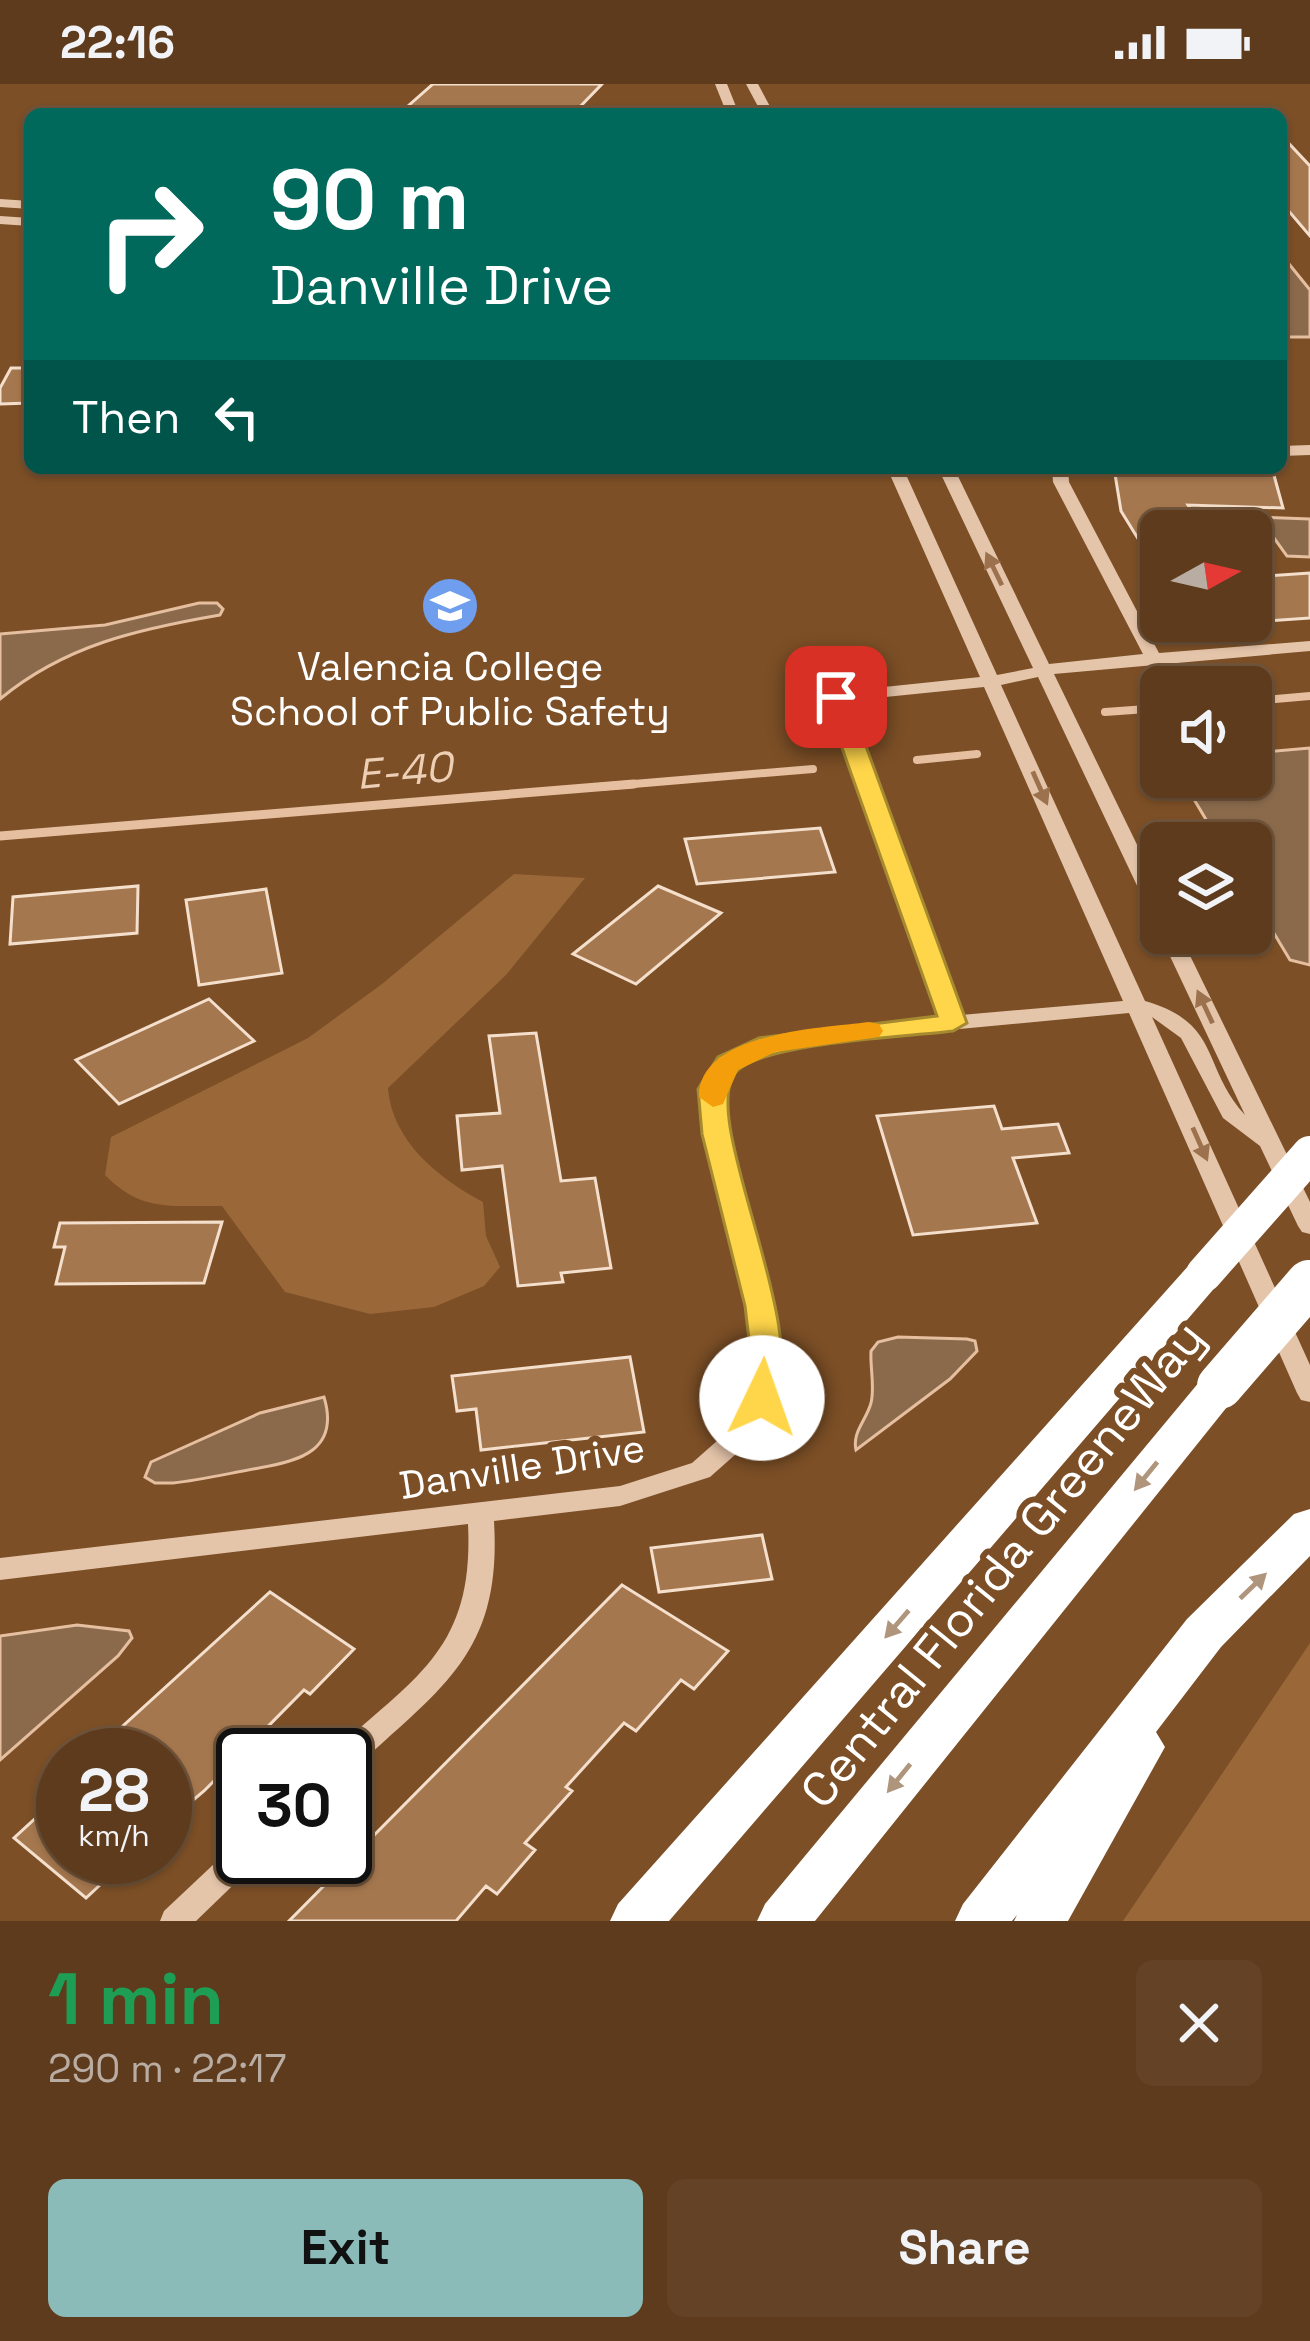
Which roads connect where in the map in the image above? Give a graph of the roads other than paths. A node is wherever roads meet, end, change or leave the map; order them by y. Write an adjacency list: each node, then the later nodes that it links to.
1 (898, 474): 7 (street)
2 (949, 474): 6 (street, one-way to 2)
3 (1060, 474): 5 (street)
4 (1310, 646): 5 (street)
5 (1154, 659): 6 (street)
6 (1042, 670): 7 (street); 8 (street)
7 (992, 681): 10 (street, one-way to 10); 11 (street)
8 (1140, 872)
9 (1179, 954): 12 (street, one-way to 9)
10 (1138, 1006): 11 (street, Danville Drive); 12 (street); 16 (street, one-way to 16)
11 (953, 1023): 17 (street, Danville Drive)
12 (1268, 1141): 14 (street)
13 (1310, 1154): 24 (highway, one-way to 24, bridge)
14 (1310, 1226)
15 (1310, 1282): 25 (highway, Central Florida GreeneWay, one-way to 25, bridge)
16 (1310, 1393)
17 (480, 1512): 19 (street, Danville Drive); 21 (street)
18 (1306, 1533): 20 (highway, one-way to 18)
19 (0, 1569)
20 (1204, 1634): 26 (highway); 27 (highway)
21 (372, 1732)
22 (216, 1882): 23 (street)
23 (175, 1921)
24 (636, 1921)
25 (783, 1921)
26 (981, 1921)
27 (1040, 1921)

